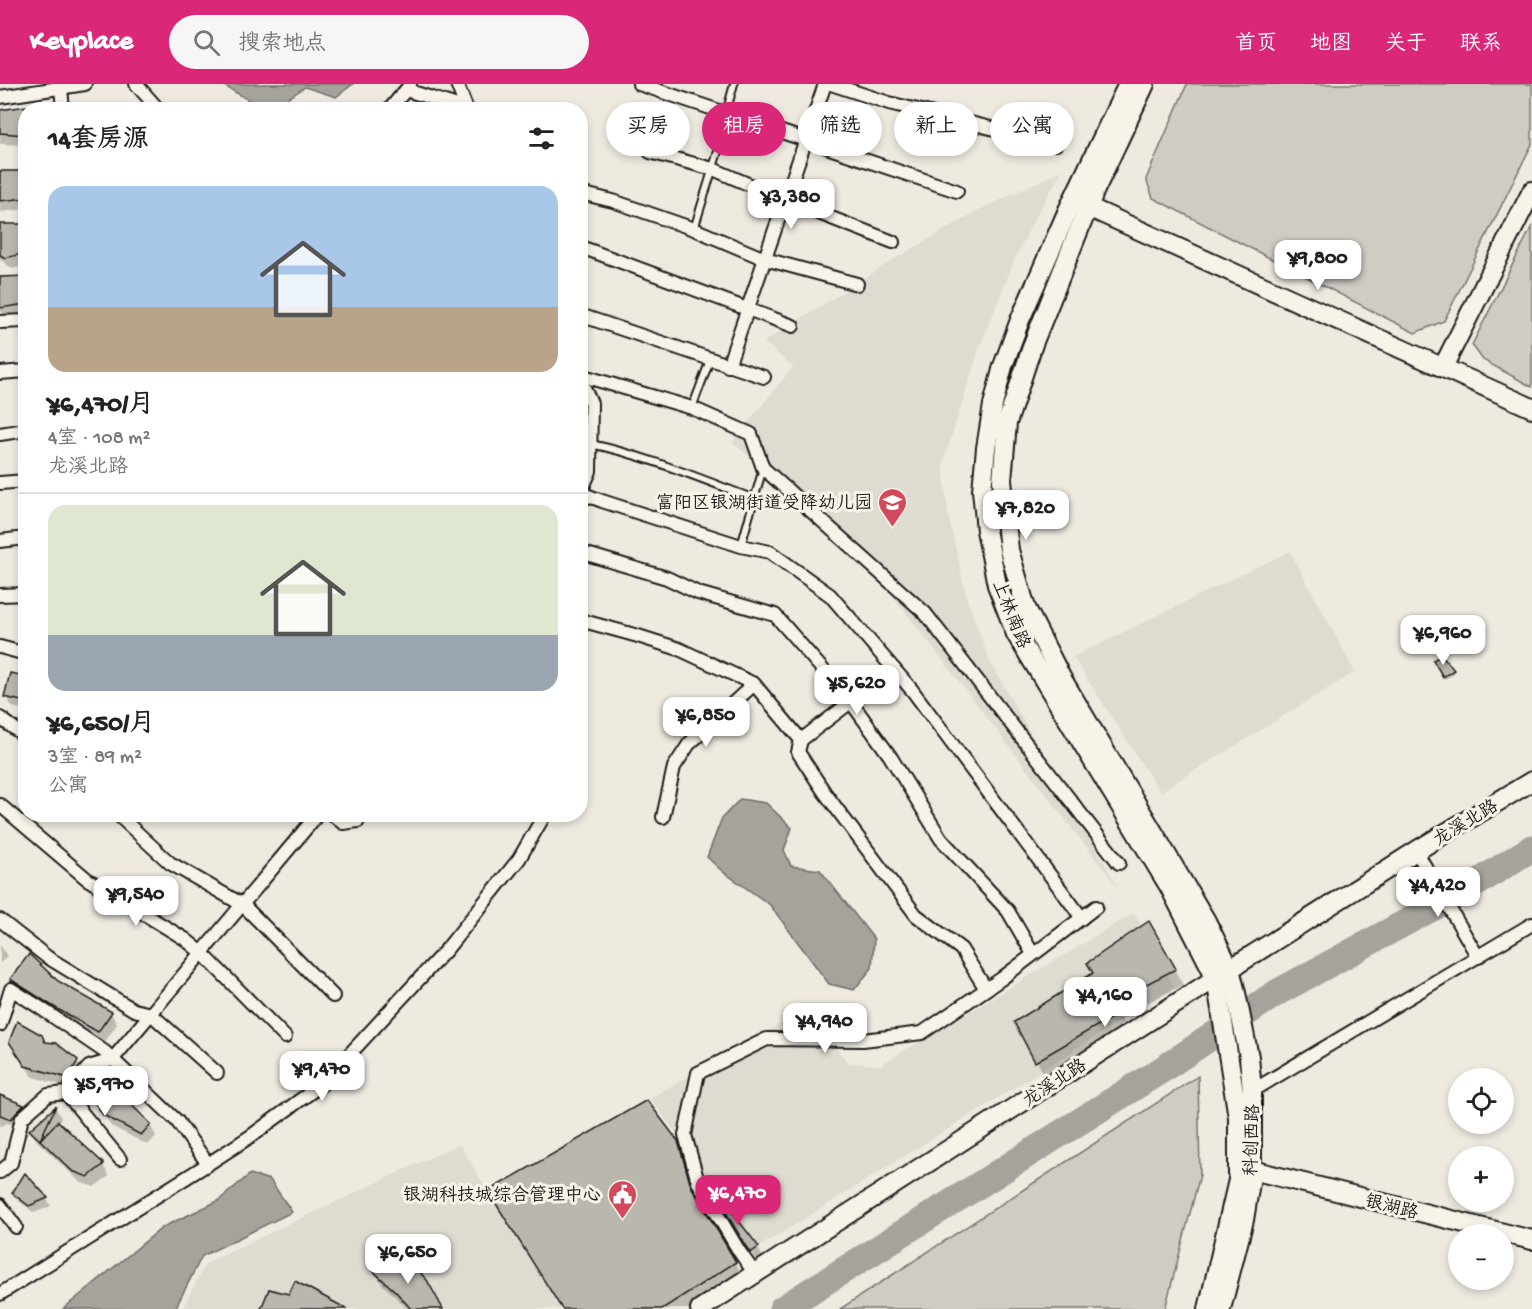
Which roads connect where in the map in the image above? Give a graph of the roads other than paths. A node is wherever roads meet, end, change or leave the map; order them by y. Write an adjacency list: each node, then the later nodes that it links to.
1 (85, 84): 11 (street)
2 (135, 84): 14 (street)
3 (457, 84): 17 (street)
4 (639, 84): 20 (street)
5 (734, 84): 18 (lane)
6 (825, 84): 19 (street)
7 (831, 84): 21 (street)
8 (1128, 84): 94 (street, 上林南路)
9 (1145, 84): 31 (street, 上林南路)
10 (408, 87): 15 (street); 16 (street)
11 (61, 88): 12 (street); 13 (street)
12 (0, 97)
13 (62, 102)
14 (152, 102)
15 (396, 102)
16 (448, 102)
17 (464, 102)
18 (729, 102)
19 (819, 102)
20 (702, 105)
21 (990, 128)
22 (665, 156): 26 (street)
23 (717, 156): 26 (lane)
24 (800, 156): 30 (street)
25 (853, 156): 28 (street)
26 (713, 169): 30 (street); 32 (lane)
27 (1532, 190): 44 (street)
28 (957, 191)
29 (588, 195): 32 (street)
30 (785, 200): 33 (street); 35 (street)
31 (1088, 207): 44 (street); 94 (street, 上林南路)
32 (694, 229): 35 (street)
33 (893, 242)
34 (588, 250): 37 (street)
35 (765, 259): 36 (street); 37 (street)
36 (857, 284)
37 (747, 310): 41 (street); 43 (street)
38 (588, 318): 42 (street)
39 (18, 321): 40 (street)
40 (0, 322)
41 (793, 326)
42 (710, 360): 43 (street); 50 (lane)
43 (728, 366): 47 (street)
44 (1443, 367): 51 (street)
45 (18, 372): 46 (street)
46 (0, 373)
47 (764, 377)
48 (588, 379): 50 (street)
49 (588, 396): 54 (street)
50 (692, 408): 55 (street)
51 (1532, 408)
52 (18, 431): 53 (street)
53 (0, 434)
54 (591, 444): 56 (street); 60 (lane)
55 (763, 468): 60 (lane); 85 (street)
56 (588, 476)
57 (18, 482): 58 (street)
58 (0, 483)
59 (588, 496): 63 (street)
60 (754, 499): 63 (lane)
61 (18, 539): 62 (street)
62 (0, 542)
63 (741, 546): 70 (street)
64 (588, 554): 72 (street)
65 (18, 594): 66 (street)
66 (0, 595)
67 (588, 622): 71 (street)
68 (0, 647): 69 (street)
69 (18, 652)
70 (894, 669): 72 (street); 88 (street)
71 (754, 684): 75 (street); 78 (street)
72 (851, 702): 75 (street); 93 (street)
73 (0, 718): 74 (street)
74 (18, 731)
75 (801, 740): 95 (street)
76 (1532, 781): 84 (street, 龙溪北路)
77 (0, 806): 79 (street)
78 (663, 817)
79 (18, 821)
80 (19, 822): 91 (street)
81 (126, 822): 86 (street)
82 (311, 822): 86 (street)
83 (540, 822): 105 (street)
84 (1416, 851): 92 (street); 94 (street, 龙溪北路)
85 (1119, 862)
86 (243, 905): 91 (street); 96 (street)
87 (1096, 907): 88 (street)
88 (1082, 918): 93 (street)
89 (0, 920): 97 (street)
90 (1532, 924): 92 (street)
91 (202, 953): 97 (street); 99 (street)
92 (1476, 953): 102 (street)
93 (1033, 954): 95 (street)
94 (1223, 974): 102 (street, 科创西路); 111 (street, 龙溪北路); 114 (street, 科创西路)
95 (986, 989): 111 (street)
96 (333, 996)
97 (151, 1014): 100 (street); 101 (street)
98 (0, 1025): 100 (street)
99 (285, 1037)
100 (112, 1060): 103 (street); 105 (street)
101 (217, 1073)
102 (1252, 1091): 106 (street, 科创西路)
103 (66, 1093): 104 (street); 107 (street)
104 (120, 1159)
105 (208, 1164): 112 (street)
106 (1252, 1170): 110 (street, 银湖路); 115 (street, 科创西路)
107 (0, 1172)
108 (0, 1205): 109 (street)
109 (16, 1227)
110 (1532, 1240)
111 (755, 1274): 113 (street, 龙溪北路)
112 (0, 1294)
113 (700, 1309)
114 (1208, 1309)
115 (1221, 1309)

